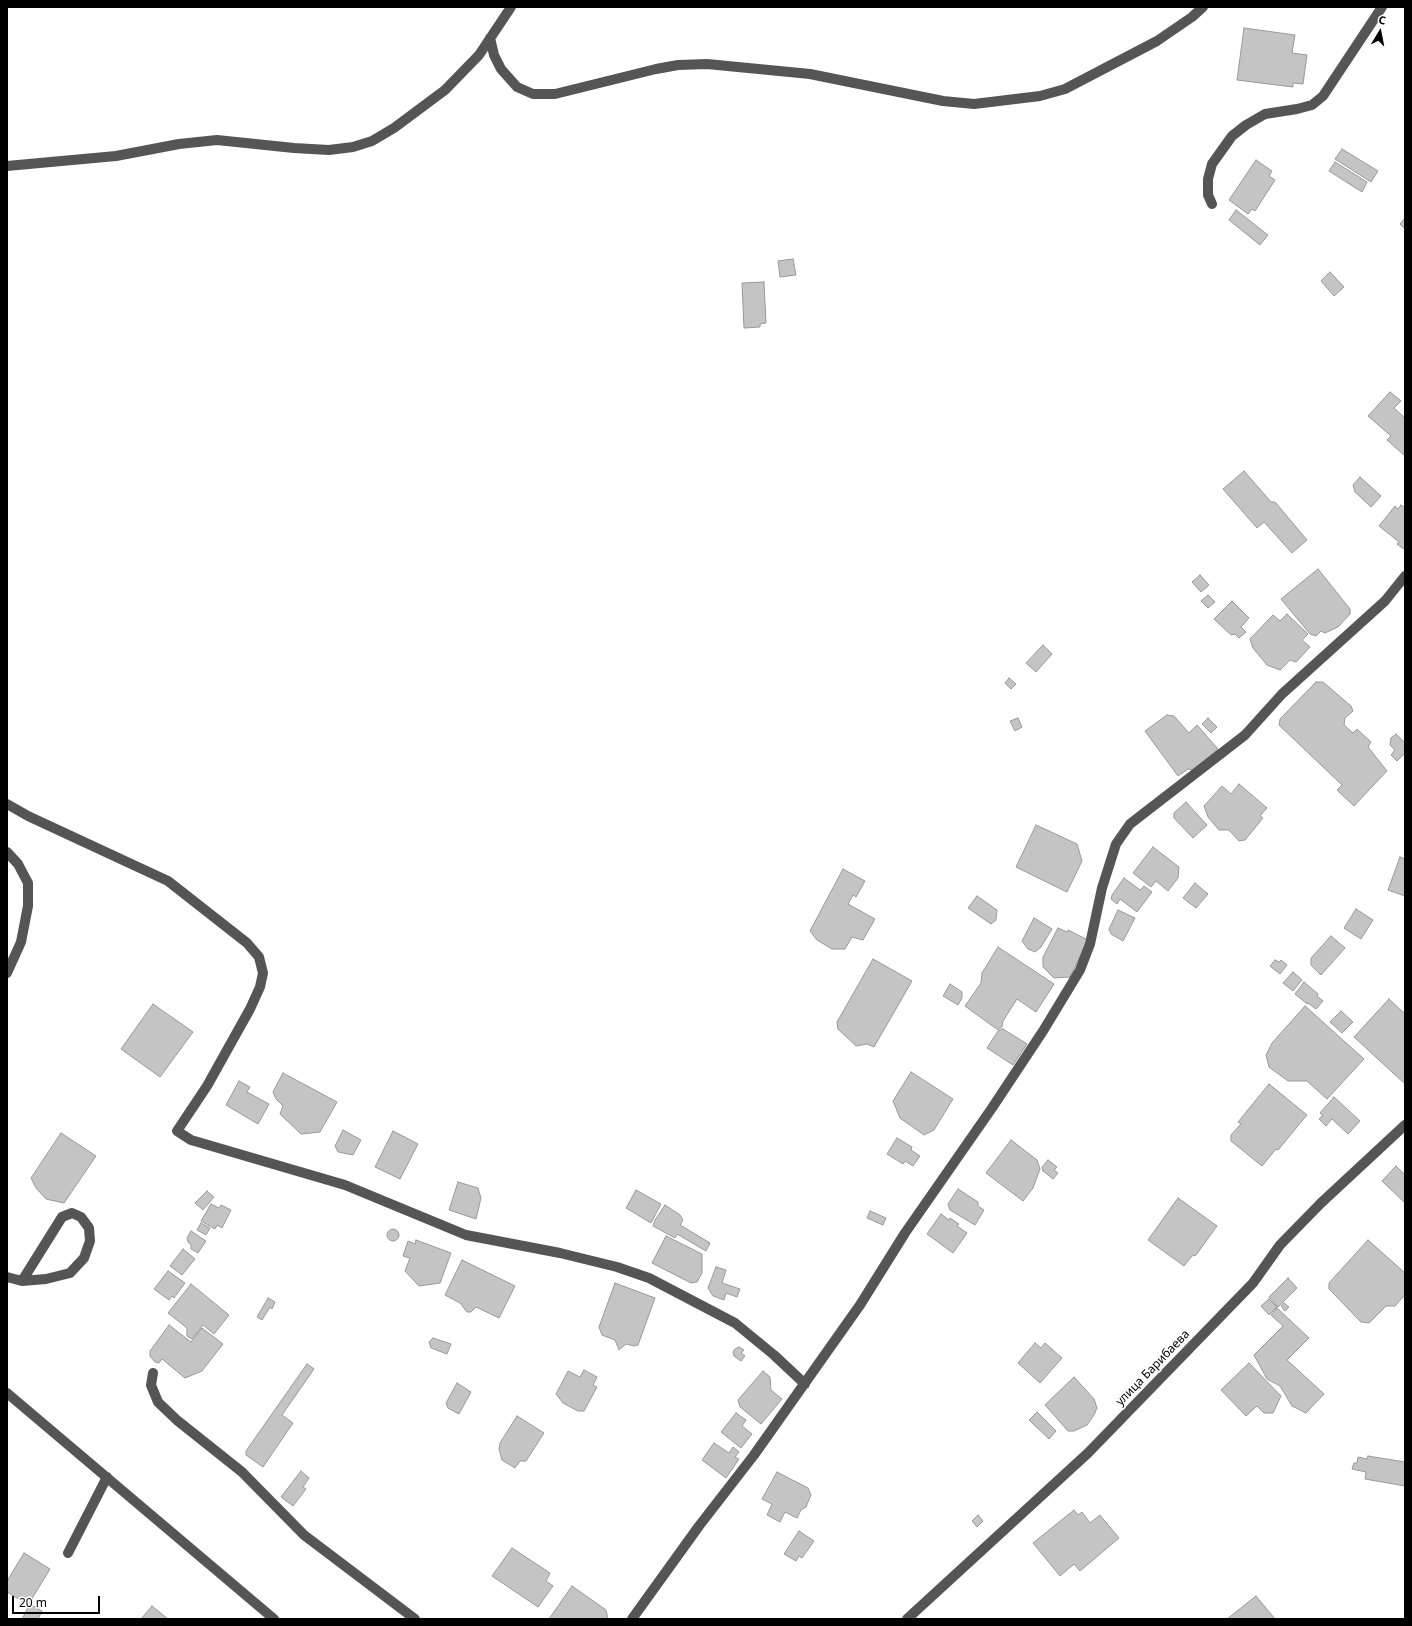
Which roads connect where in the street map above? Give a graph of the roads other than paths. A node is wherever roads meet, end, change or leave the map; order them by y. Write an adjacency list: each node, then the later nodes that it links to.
1 (511, 7): 4 (street)
2 (1203, 7): 4 (street)
3 (1382, 7): 6 (street)
4 (490, 38): 5 (street)
5 (7, 166)
6 (1212, 204)
7 (1405, 576): 15 (street)
8 (7, 804): 15 (street)
9 (7, 852): 10 (street)
10 (7, 973)
11 (1405, 1125): 22 (street, улица Барибаева)
12 (7, 1278): 13 (street)
13 (22, 1281): 13 (street)
14 (153, 1373): 20 (street)
15 (804, 1384): 21 (street)
16 (7, 1394): 17 (street)
17 (107, 1477): 18 (street); 19 (street)
18 (68, 1553)
19 (274, 1619)
20 (415, 1619)
21 (632, 1619)
22 (907, 1619)

